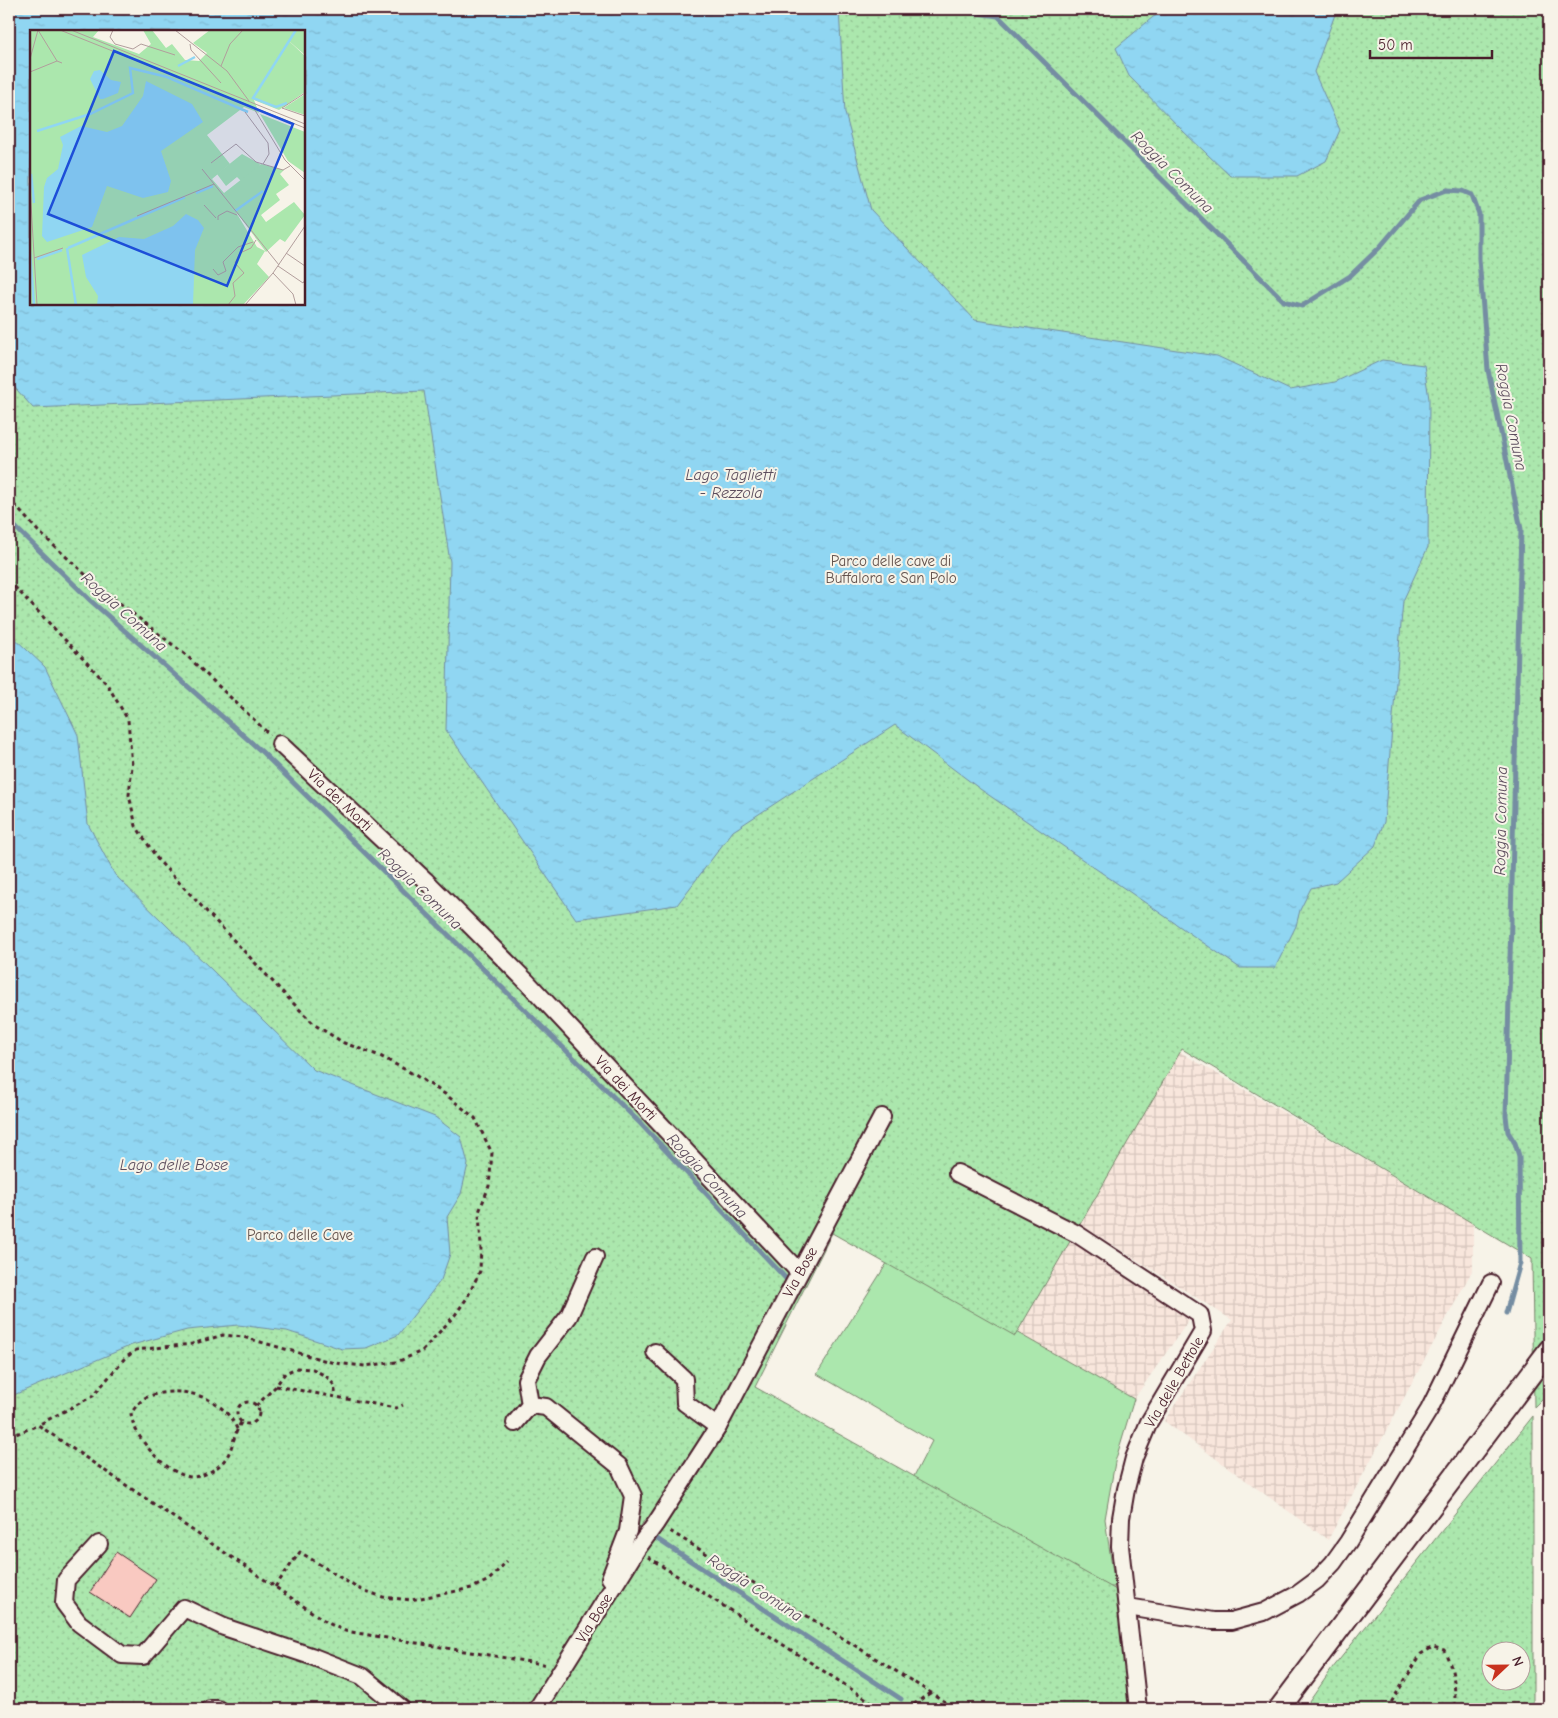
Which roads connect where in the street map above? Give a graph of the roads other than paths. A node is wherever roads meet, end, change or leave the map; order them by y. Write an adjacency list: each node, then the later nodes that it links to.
1 (280, 744): 5 (street, Via dei Morti)
2 (882, 1117): 5 (street, Via Bose)
3 (957, 1173): 13 (street, Via delle Bettole)
4 (596, 1257): 9 (street)
5 (799, 1272): 11 (street, Via Bose)
6 (1491, 1283): 13 (street)
7 (1549, 1350): 20 (main road)
8 (655, 1352): 11 (street)
9 (530, 1405): 10 (street); 14 (street)
10 (515, 1423)
11 (718, 1427): 14 (street, Via Bose)
12 (99, 1544): 17 (street)
13 (1128, 1607): 19 (street, Via delle Bettole)
14 (595, 1615): 18 (street, Via Bose)
15 (210, 1709): 16 (street)
16 (218, 1709)
17 (402, 1709)
18 (536, 1709)
19 (1138, 1709)
20 (1278, 1709)

